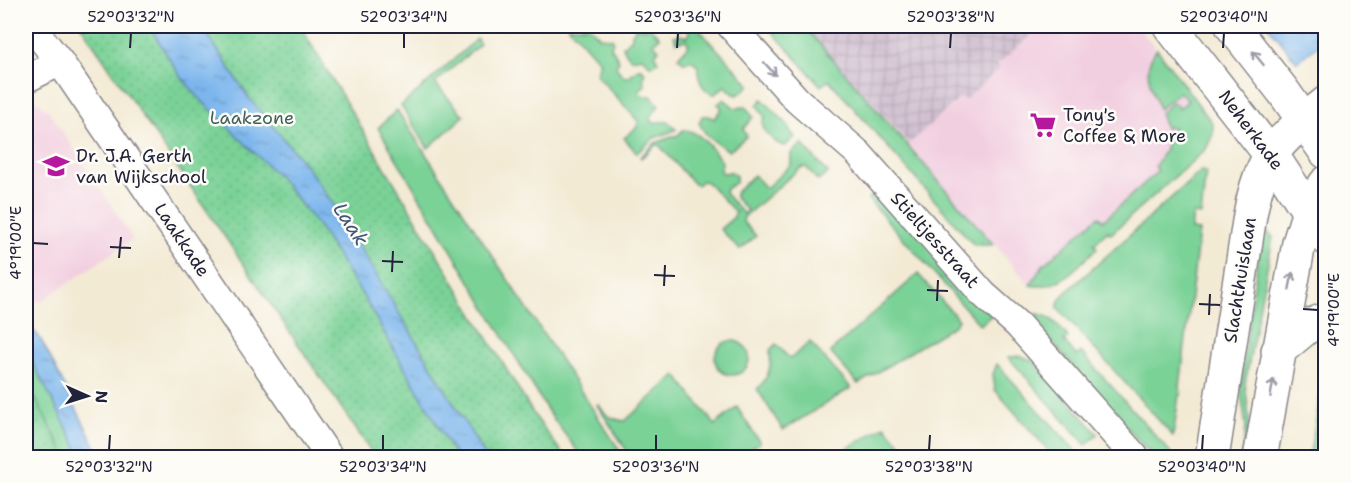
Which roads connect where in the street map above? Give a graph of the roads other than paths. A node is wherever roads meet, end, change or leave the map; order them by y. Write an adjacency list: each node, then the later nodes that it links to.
1 (31, 26): 5 (street, Laakkade)
2 (731, 26): 15 (street, Stieltjesstraat, one-way to 15)
3 (1170, 26): 9 (main road, Neherkade)
4 (1232, 26): 7 (main road, one-way to 4)
5 (60, 62): 6 (street); 14 (street, Laakkade)
6 (26, 79)
7 (1315, 111): 8 (main road); 9 (main road, Slachthuislaan)
8 (1326, 152)
9 (1270, 153): 11 (main road, Neherkade); 16 (main road, Slachthuislaan)
10 (1326, 183): 11 (main road)
11 (1317, 225): 13 (main road, one-way to 11)
12 (1326, 319): 13 (main road)
13 (1278, 351): 17 (main road, one-way to 13)
14 (330, 458)
15 (1136, 458)
16 (1212, 458)
17 (1260, 458)

